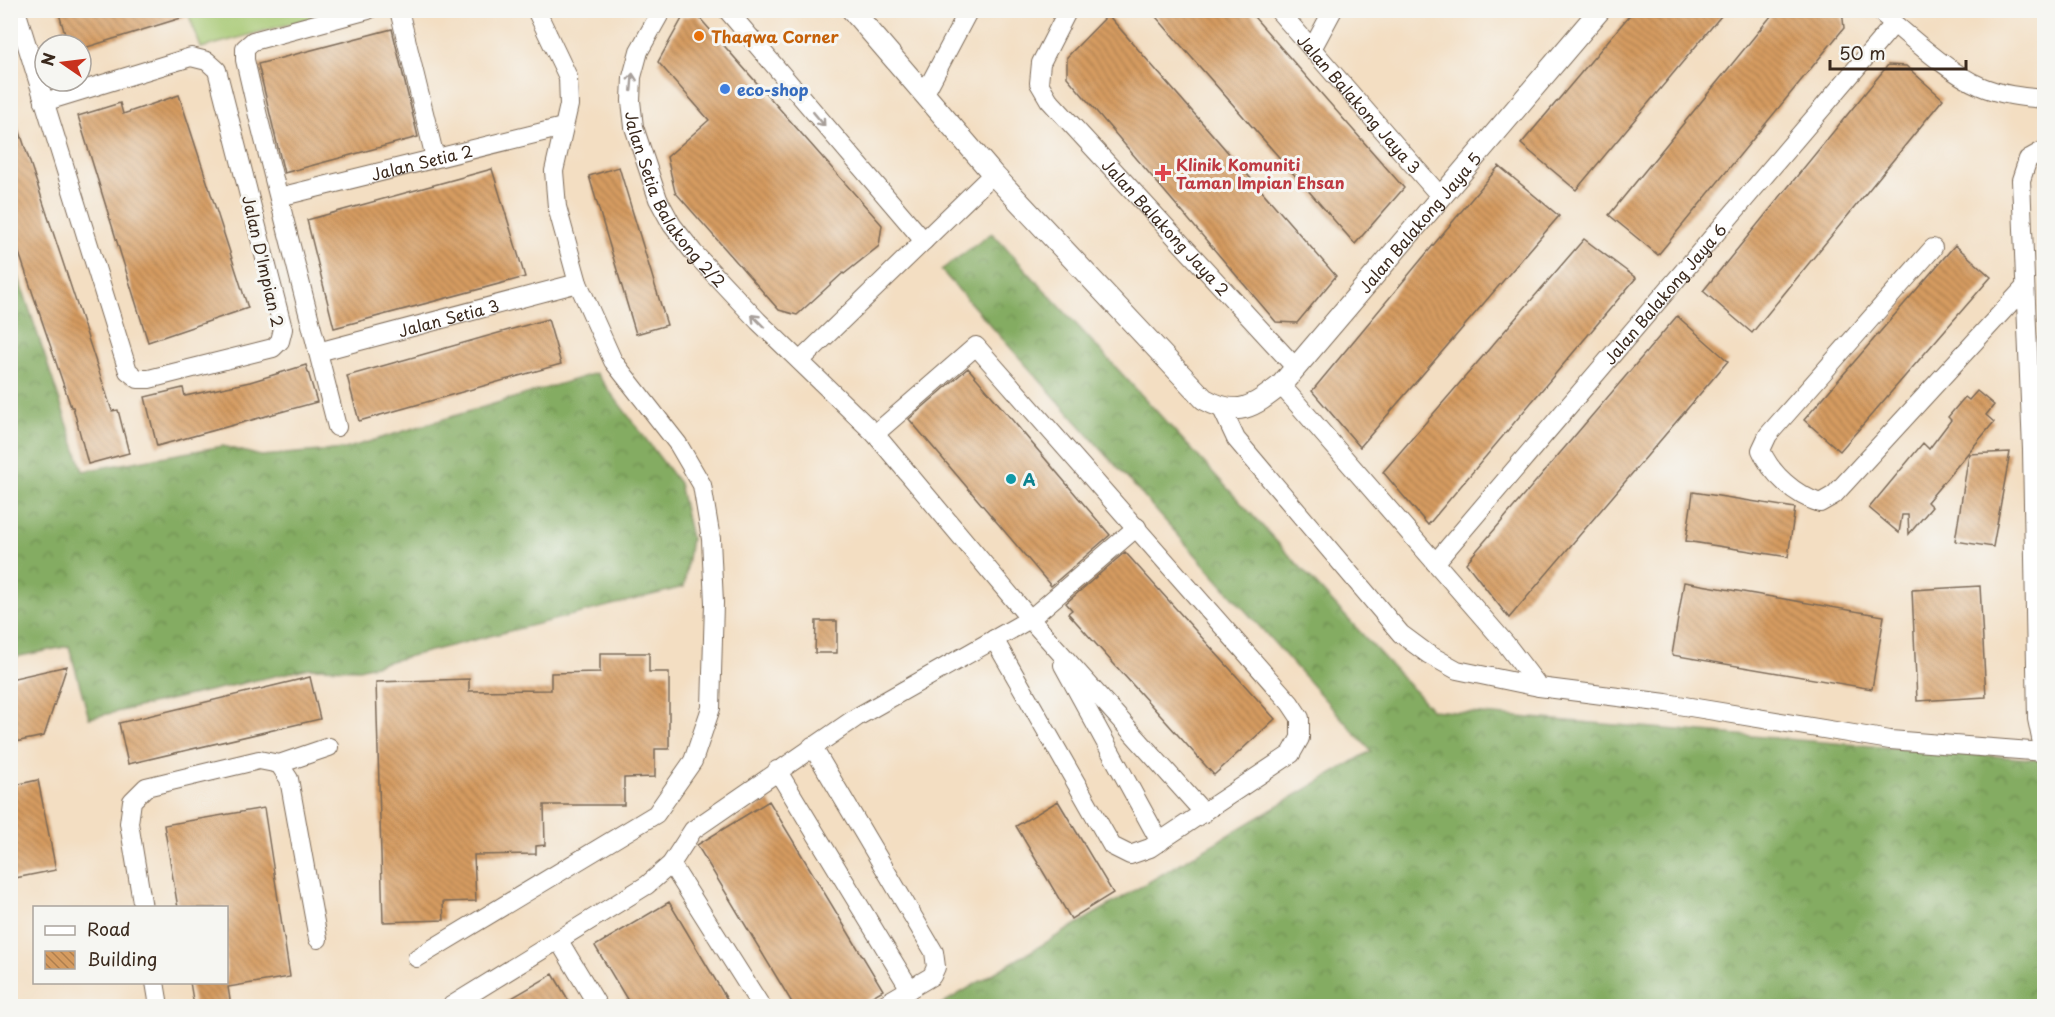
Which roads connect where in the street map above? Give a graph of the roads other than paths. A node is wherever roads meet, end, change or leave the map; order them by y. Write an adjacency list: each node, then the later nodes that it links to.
1 (16, 10): 18 (street, Jalan D'Impian 2)
2 (368, 10): 23 (street)
3 (399, 10): 21 (street)
4 (536, 10): 19 (street)
5 (662, 10): 30 (street, Jalan Setia Balakong 2/2, one-way to 5)
6 (727, 10): 25 (street, one-way to 25)
7 (852, 10): 16 (street)
8 (1068, 10): 31 (street, Jalan Balakong Jaya 2)
9 (1278, 10): 15 (street, Jalan Balakong Jaya 3)
10 (1333, 10): 15 (street)
11 (1600, 10): 24 (street, Jalan Balakong Jaya 5)
12 (1878, 10): 14 (street)
13 (962, 14): 16 (street)
14 (1894, 24): 17 (street); 38 (street, Jalan Balakong Jaya 6)
15 (1312, 49): 24 (street, Jalan Balakong Jaya 3)
16 (925, 93): 22 (street)
17 (2044, 99)
18 (44, 102): 18 (street, Jalan D'Impian 2)
19 (563, 127): 21 (street, Jalan Setia 2); 27 (street)
20 (2044, 150): 28 (street)
21 (435, 158): 23 (street, Jalan Setia 2)
22 (993, 174): 25 (street); 33 (street)
23 (279, 197): 29 (street)
24 (1441, 197): 31 (street, Jalan Balakong Jaya 5)
25 (924, 241): 30 (street)
26 (1933, 248): 28 (street)
27 (578, 283): 29 (street, Jalan Setia 3); 54 (street)
28 (2024, 288): 36 (street)
29 (318, 352): 34 (street)
30 (800, 361): 35 (street, Jalan Setia Balakong 2/2)
31 (1296, 368): 32 (street, Jalan Balakong Jaya 5)
32 (1281, 385): 33 (street, Jalan Balakong Jaya 5); 38 (street)
33 (1222, 409): 42 (street)
34 (337, 427)
35 (875, 434): 37 (street); 39 (street, Jalan Setia Balakong 2/2)
36 (2038, 450): 45 (street)
37 (1137, 527): 39 (street); 48 (street)
38 (1435, 563): 42 (street)
39 (1030, 619): 40 (street, Jalan Setia Balakong 2/2); 41 (street)
40 (1048, 638): 48 (street); 49 (street)
41 (994, 639): 43 (street); 49 (street)
42 (1539, 687): 45 (street)
43 (813, 746): 47 (street); 56 (street)
44 (329, 747): 46 (street)
45 (2044, 752)
46 (279, 764): 51 (street); 52 (street)
47 (777, 770): 50 (street); 56 (street)
48 (1204, 813): 49 (street)
49 (1160, 842)
50 (671, 864): 53 (street); 60 (street)
51 (143, 906)
52 (318, 939)
53 (559, 941): 58 (street); 59 (street)
54 (417, 958)
55 (155, 984): 57 (street)
56 (910, 989): 61 (street)
57 (159, 1006)
58 (451, 1006)
59 (598, 1006)
60 (761, 1006)
61 (881, 1006)

